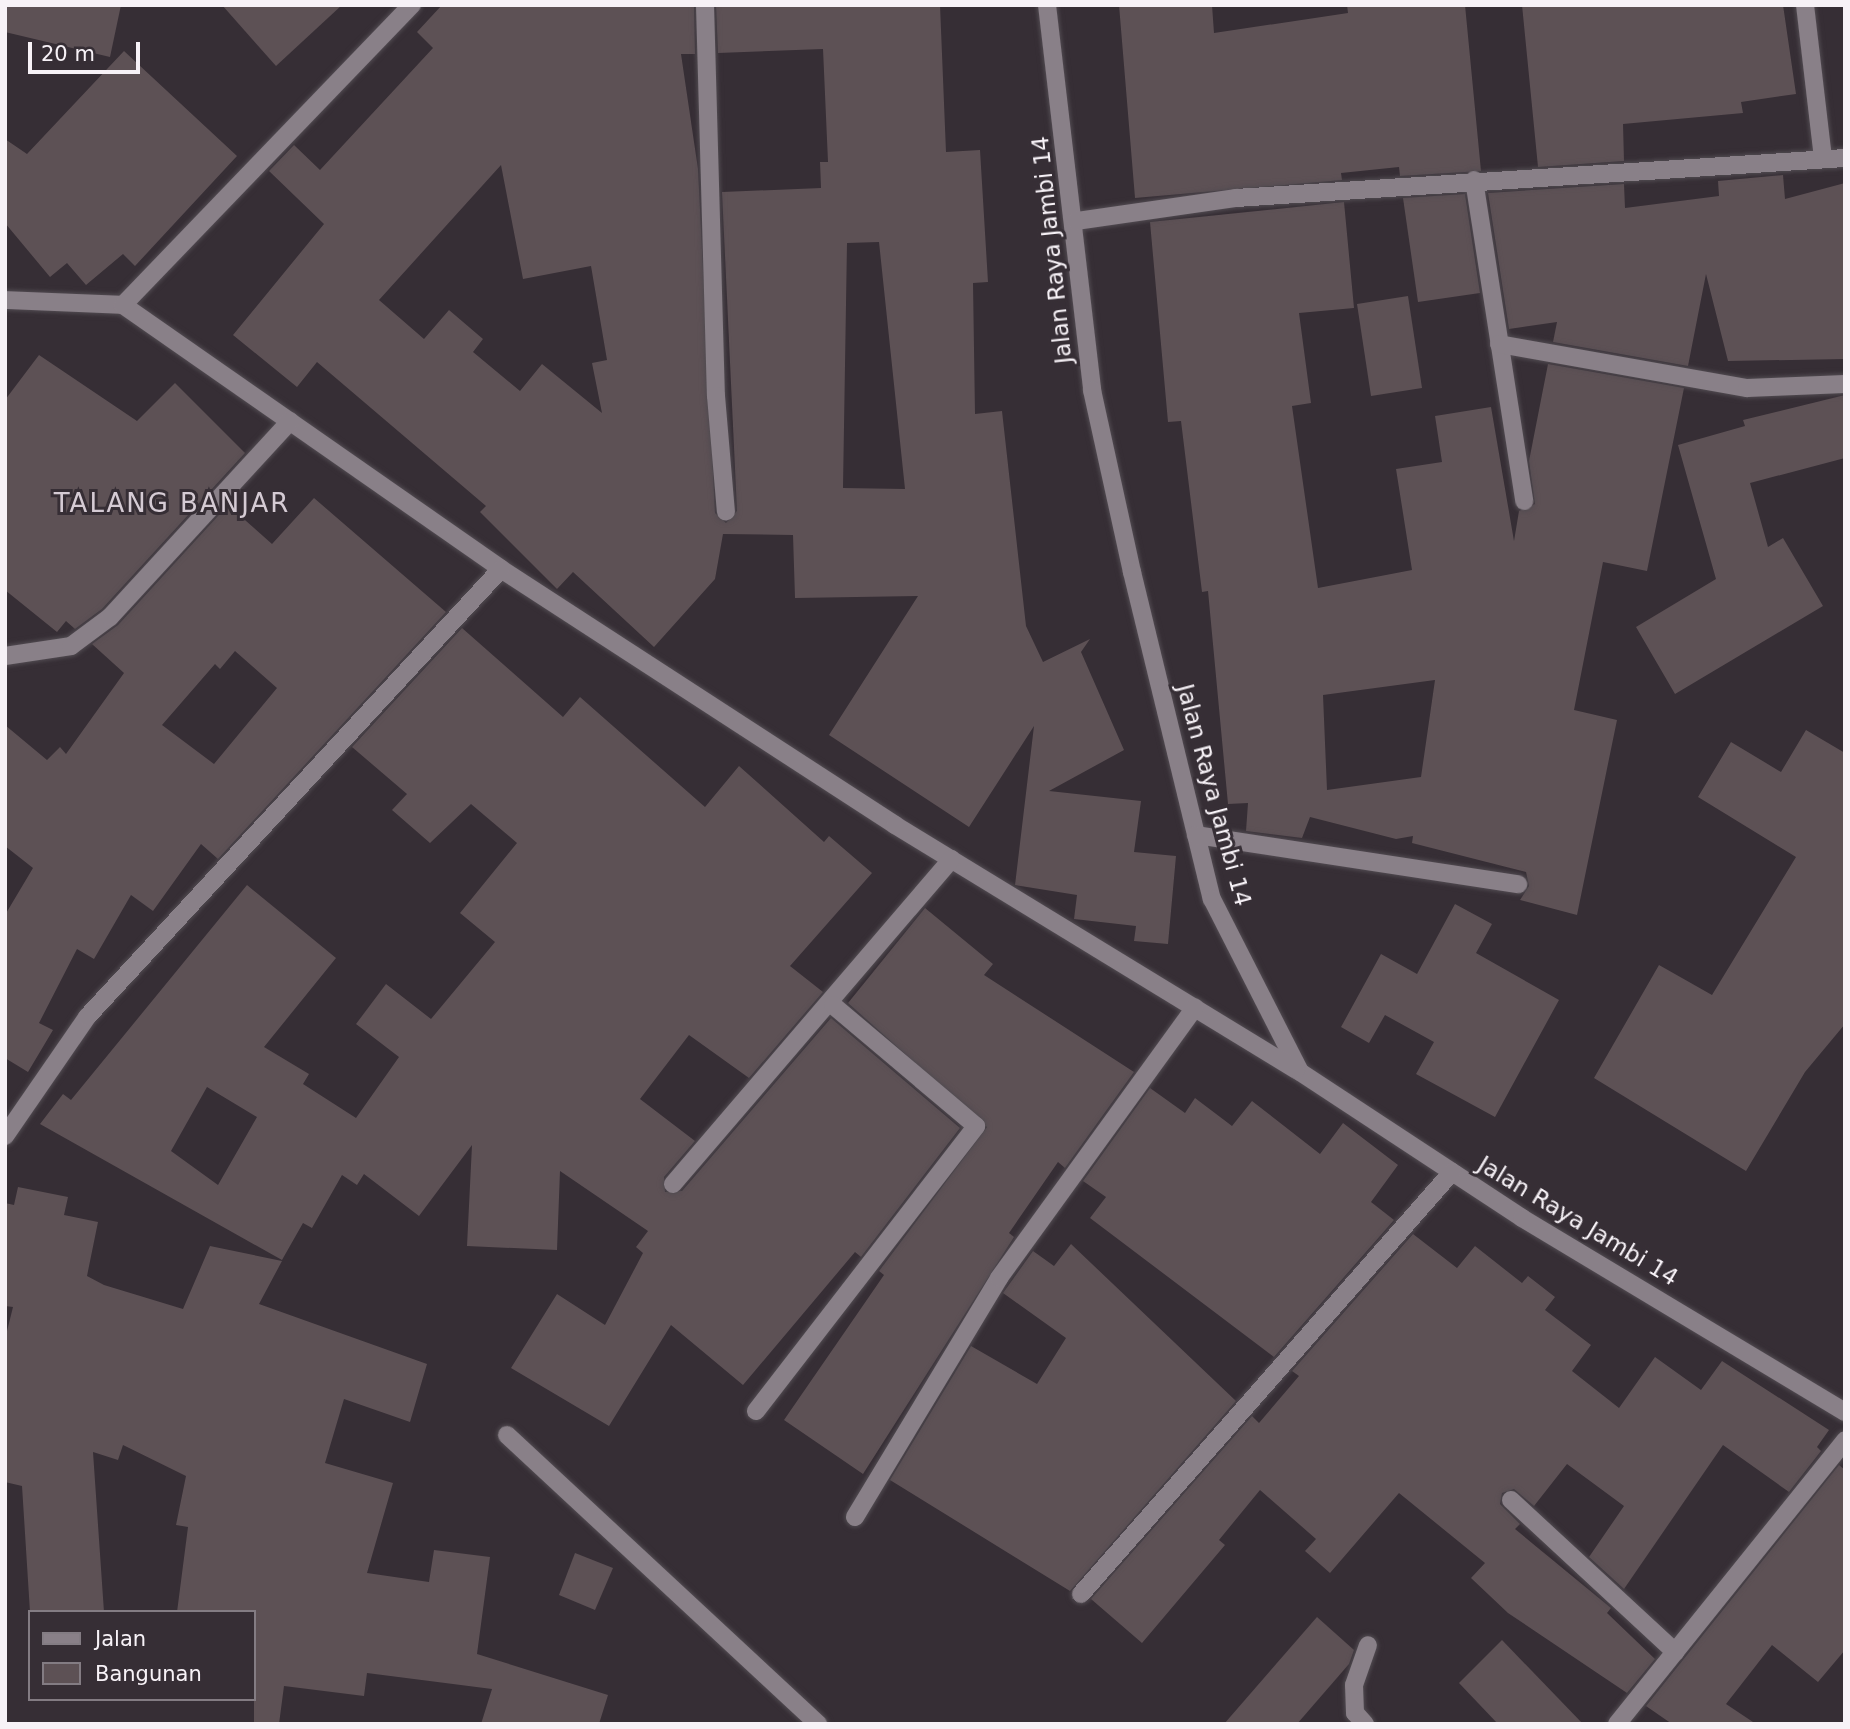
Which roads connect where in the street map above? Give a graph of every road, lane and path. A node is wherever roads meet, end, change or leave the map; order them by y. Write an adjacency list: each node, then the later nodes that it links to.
1 (412, 5): 10 (street)
2 (705, 5): 15 (street)
3 (1047, 5): 8 (street, Jalan Raya Jambi 14)
4 (1805, 5): 6 (street)
5 (1845, 158): 6 (street)
6 (1823, 159): 7 (street)
7 (1474, 180): 8 (street); 11 (street)
8 (1076, 221): 18 (street, Jalan Raya Jambi 14)
9 (5, 300): 10 (street)
10 (123, 305): 13 (street)
11 (1499, 344): 12 (street); 14 (street)
12 (1845, 384)
13 (290, 421): 16 (street); 17 (street)
14 (1524, 501)
15 (726, 512)
16 (501, 569): 19 (street); 24 (street)
17 (5, 656)
18 (1196, 835): 20 (street); 23 (street, Jalan Raya Jambi 14)
19 (952, 859): 21 (street); 22 (street)
20 (1518, 884)
21 (833, 1004): 26 (street); 27 (street)
22 (1195, 1007): 23 (street); 32 (street)
23 (1300, 1072): 25 (street, Jalan Raya Jambi 14)
24 (5, 1136)
25 (1452, 1172): 28 (street, Jalan Raya Jambi 14); 33 (street)
26 (673, 1184)
27 (756, 1412)
28 (1845, 1412)
29 (507, 1435): 36 (street)
30 (1845, 1440): 35 (street)
31 (1511, 1500): 35 (street)
32 (855, 1517)
33 (1081, 1594)
34 (1368, 1646): 37 (street)
35 (1675, 1652): 38 (street)
36 (818, 1724)
37 (1365, 1724)
38 (1617, 1724)

